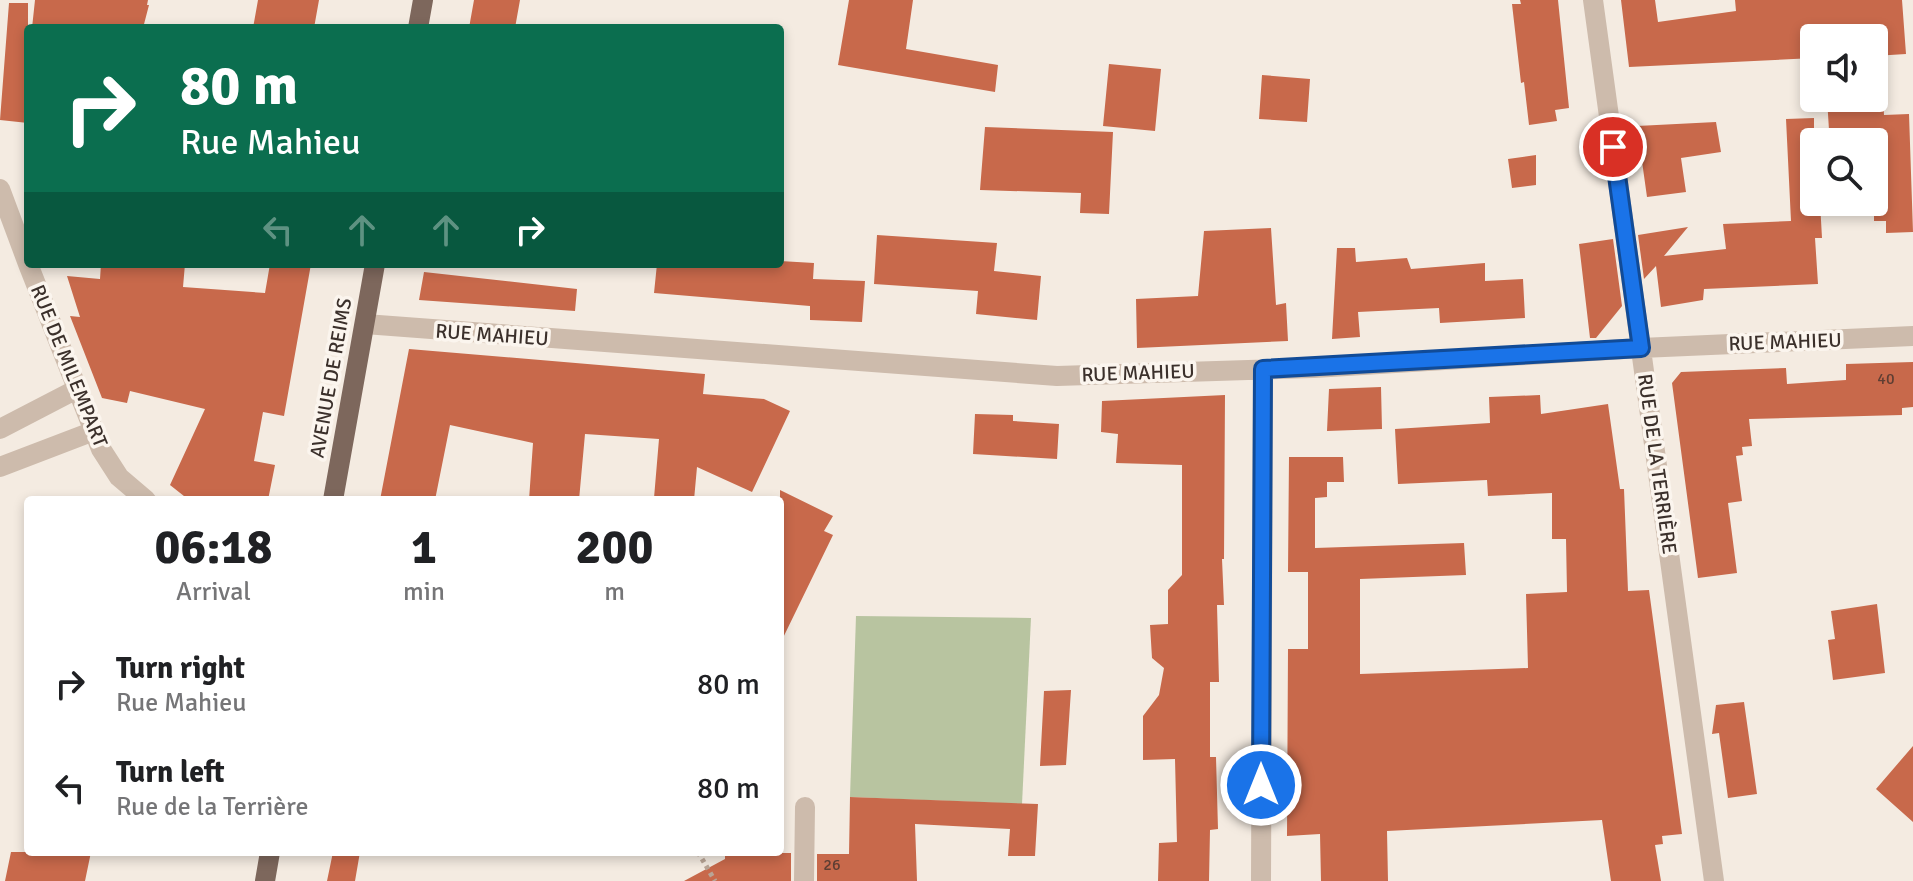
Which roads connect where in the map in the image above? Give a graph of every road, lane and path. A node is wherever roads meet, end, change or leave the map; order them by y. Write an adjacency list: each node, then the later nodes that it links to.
1 (423, 0): 3 (main road)
2 (1593, 0): 10 (street, RUE DE LA TERRIÈRE)
3 (419, 24)
4 (0, 189): 5 (street, RUE DE MILEMPART)
5 (24, 253)
6 (30, 268): 12 (street, RUE DE MILEMPART)
7 (374, 268): 8 (main road, AVENUE DE REIMS)
8 (365, 324): 11 (street, RUE MAHIEU); 17 (main road, AVENUE DE REIMS)
9 (1913, 336): 10 (street, RUE MAHIEU)
10 (1641, 348): 11 (street, RUE MAHIEU); 25 (street, RUE DE LA TERRIÈRE)
11 (1263, 369): 24 (street)
12 (77, 389): 13 (street); 14 (street, RUE DE MILEMPART)
13 (0, 429)
14 (94, 431): 15 (street); 16 (street, RUE DE MILEMPART)
15 (0, 467)
16 (141, 496)
17 (334, 496)
18 (805, 807): 23 (street)
19 (269, 856): 21 (main road)
20 (700, 856): 22 (path)
21 (265, 881)
22 (715, 881)
23 (804, 881)
24 (1261, 881)
25 (1714, 881)

